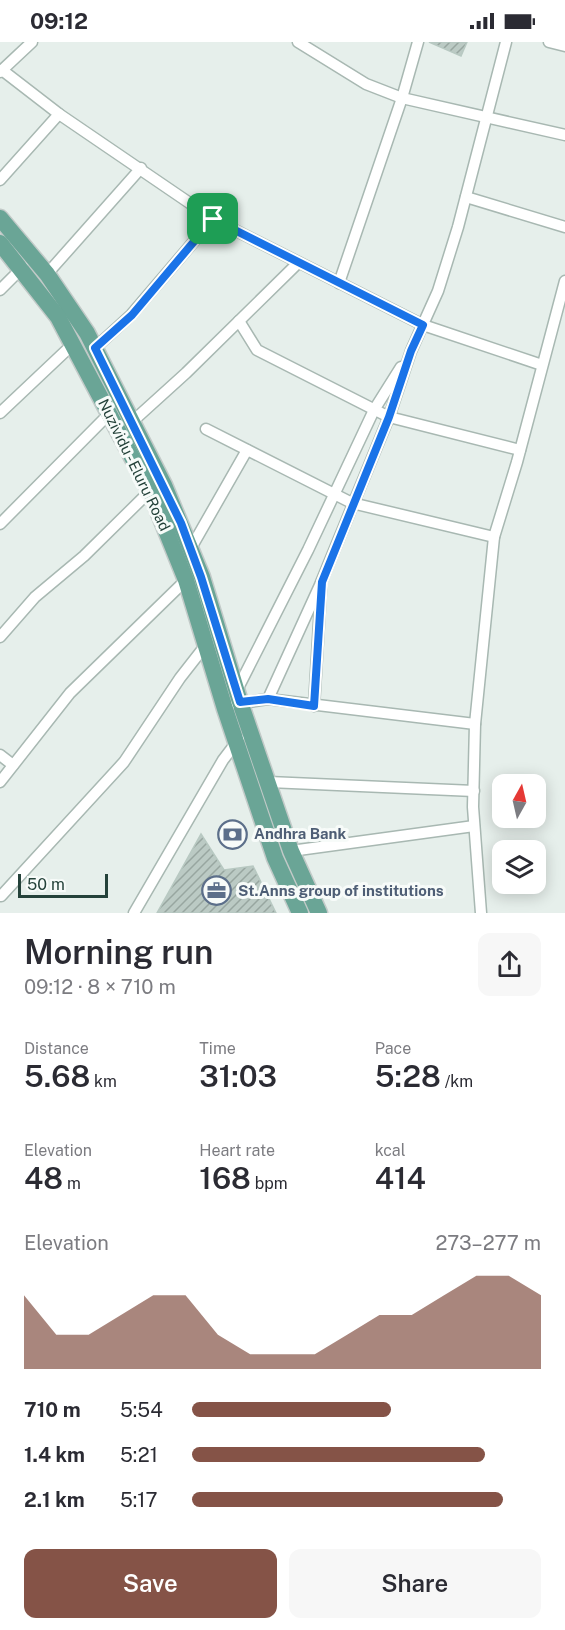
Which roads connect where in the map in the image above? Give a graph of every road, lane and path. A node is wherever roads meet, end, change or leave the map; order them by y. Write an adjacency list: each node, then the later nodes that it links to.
1 (32, 42): 7 (street)
2 (298, 42): 8 (street)
3 (418, 42): 8 (street)
4 (506, 42): 10 (street)
5 (549, 42): 6 (street)
6 (565, 46)
7 (1, 71): 9 (street)
8 (402, 98): 10 (street); 23 (street)
9 (59, 114): 12 (street); 13 (street)
10 (488, 118): 11 (street); 14 (street)
11 (565, 135)
12 (141, 168): 16 (street); 21 (street)
13 (0, 180)
14 (466, 197): 17 (street); 26 (street)
15 (0, 218): 19 (main road, Nuzividu - Eluru Road)
16 (213, 219): 20 (street); 28 (street)
17 (565, 226)
18 (0, 243): 19 (main road, Nuzividu - Eluru Road)
19 (27, 263): 21 (main road, Nuzividu - Eluru Road); 24 (street); 27 (main road, Nuzividu - Eluru Road)
20 (298, 263): 23 (street); 25 (street)
21 (47, 274): 28 (main road, Nuzividu - Eluru Road)
22 (565, 281): 30 (street)
23 (339, 283): 26 (street)
24 (0, 290)
25 (239, 321): 31 (street); 35 (street)
26 (423, 325): 29 (street); 30 (street)
27 (72, 345): 32 (street); 33 (main road, Nuzividu - Eluru Road)
28 (95, 348): 35 (main road, Nuzividu - Eluru Road)
29 (411, 351): 31 (street); 34 (street)
30 (542, 365): 38 (street)
31 (374, 410): 34 (street); 40 (street)
32 (0, 413)
33 (110, 413): 39 (main road, Nuzividu - Eluru Road); 42 (street)
34 (389, 417): 38 (street); 41 (street)
35 (133, 421): 44 (main road, Nuzividu - Eluru Road)
36 (206, 429): 37 (street)
37 (247, 450): 40 (street); 44 (street)
38 (520, 450): 43 (street)
39 (150, 491): 45 (main road, Nuzividu - Eluru Road); 47 (street)
40 (334, 495): 41 (street); 50 (street)
41 (352, 503): 43 (street); 46 (street)
42 (0, 524)
43 (494, 537): 52 (street)
44 (191, 548): 50 (main road, Nuzividu - Eluru Road)
45 (186, 580): 48 (main road, Nuzividu - Eluru Road); 55 (street)
46 (322, 582): 49 (street); 51 (street)
47 (0, 637)
48 (205, 646): 50 (main road, Nuzividu - Eluru Road); 61 (street)
49 (268, 699): 50 (street); 51 (street)
50 (234, 700): 53 (main road)
51 (314, 706): 52 (street)
52 (475, 724): 58 (street)
53 (245, 738): 57 (main road); 62 (street); 63 (main road)
54 (0, 755): 55 (street)
55 (13, 765): 56 (street)
56 (0, 782)
57 (269, 782): 58 (street); 60 (main road)
58 (474, 790): 59 (street)
59 (474, 826): 60 (street); 65 (street)
60 (291, 851): 64 (main road)
61 (1, 896)
62 (134, 913)
63 (300, 913)
64 (319, 913)
65 (481, 913)

